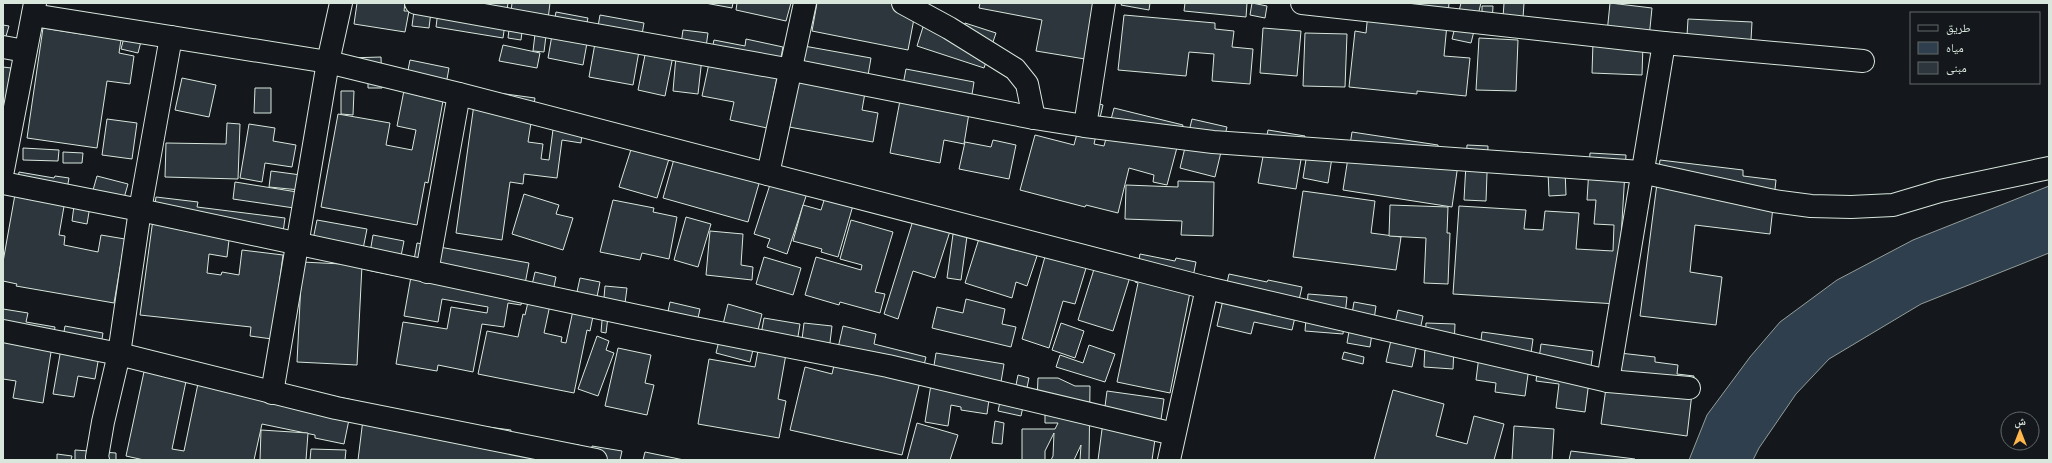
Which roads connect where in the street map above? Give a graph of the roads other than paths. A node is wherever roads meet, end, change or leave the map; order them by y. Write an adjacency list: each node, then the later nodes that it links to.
1 (341, 3): 13 (street)
2 (416, 3): 14 (street)
3 (805, 3): 14 (street)
4 (903, 3): 16 (street)
5 (1104, 3): 17 (street)
6 (1302, 3): 9 (street)
7 (34, 9): 8 (street); 11 (street)
8 (172, 37): 13 (street); 23 (street)
9 (1664, 43): 12 (street); 20 (street)
10 (3, 47): 11 (street)
11 (25, 51): 19 (street)
12 (1862, 61)
13 (328, 62): 15 (street); 24 (street)
14 (792, 70): 16 (street); 21 (street)
15 (459, 94): 21 (street); 25 (street)
16 (1034, 118): 17 (street)
17 (1085, 126): 20 (street)
18 (2049, 168): 20 (street)
19 (3, 170)
20 (1642, 172): 29 (street)
21 (768, 174): 26 (street)
22 (3, 183): 23 (street)
23 (140, 210): 24 (street); 28 (street)
24 (296, 244): 25 (street); 31 (street)
25 (427, 272): 32 (street)
26 (1207, 288): 29 (street); 32 (street)
27 (3, 330): 28 (street)
28 (119, 354): 31 (street); 33 (street)
29 (1608, 381): 30 (street)
30 (1689, 388)
31 (272, 393): 34 (street)
32 (1174, 434): 35 (street)
33 (98, 460)
34 (596, 460)
35 (1169, 460)

